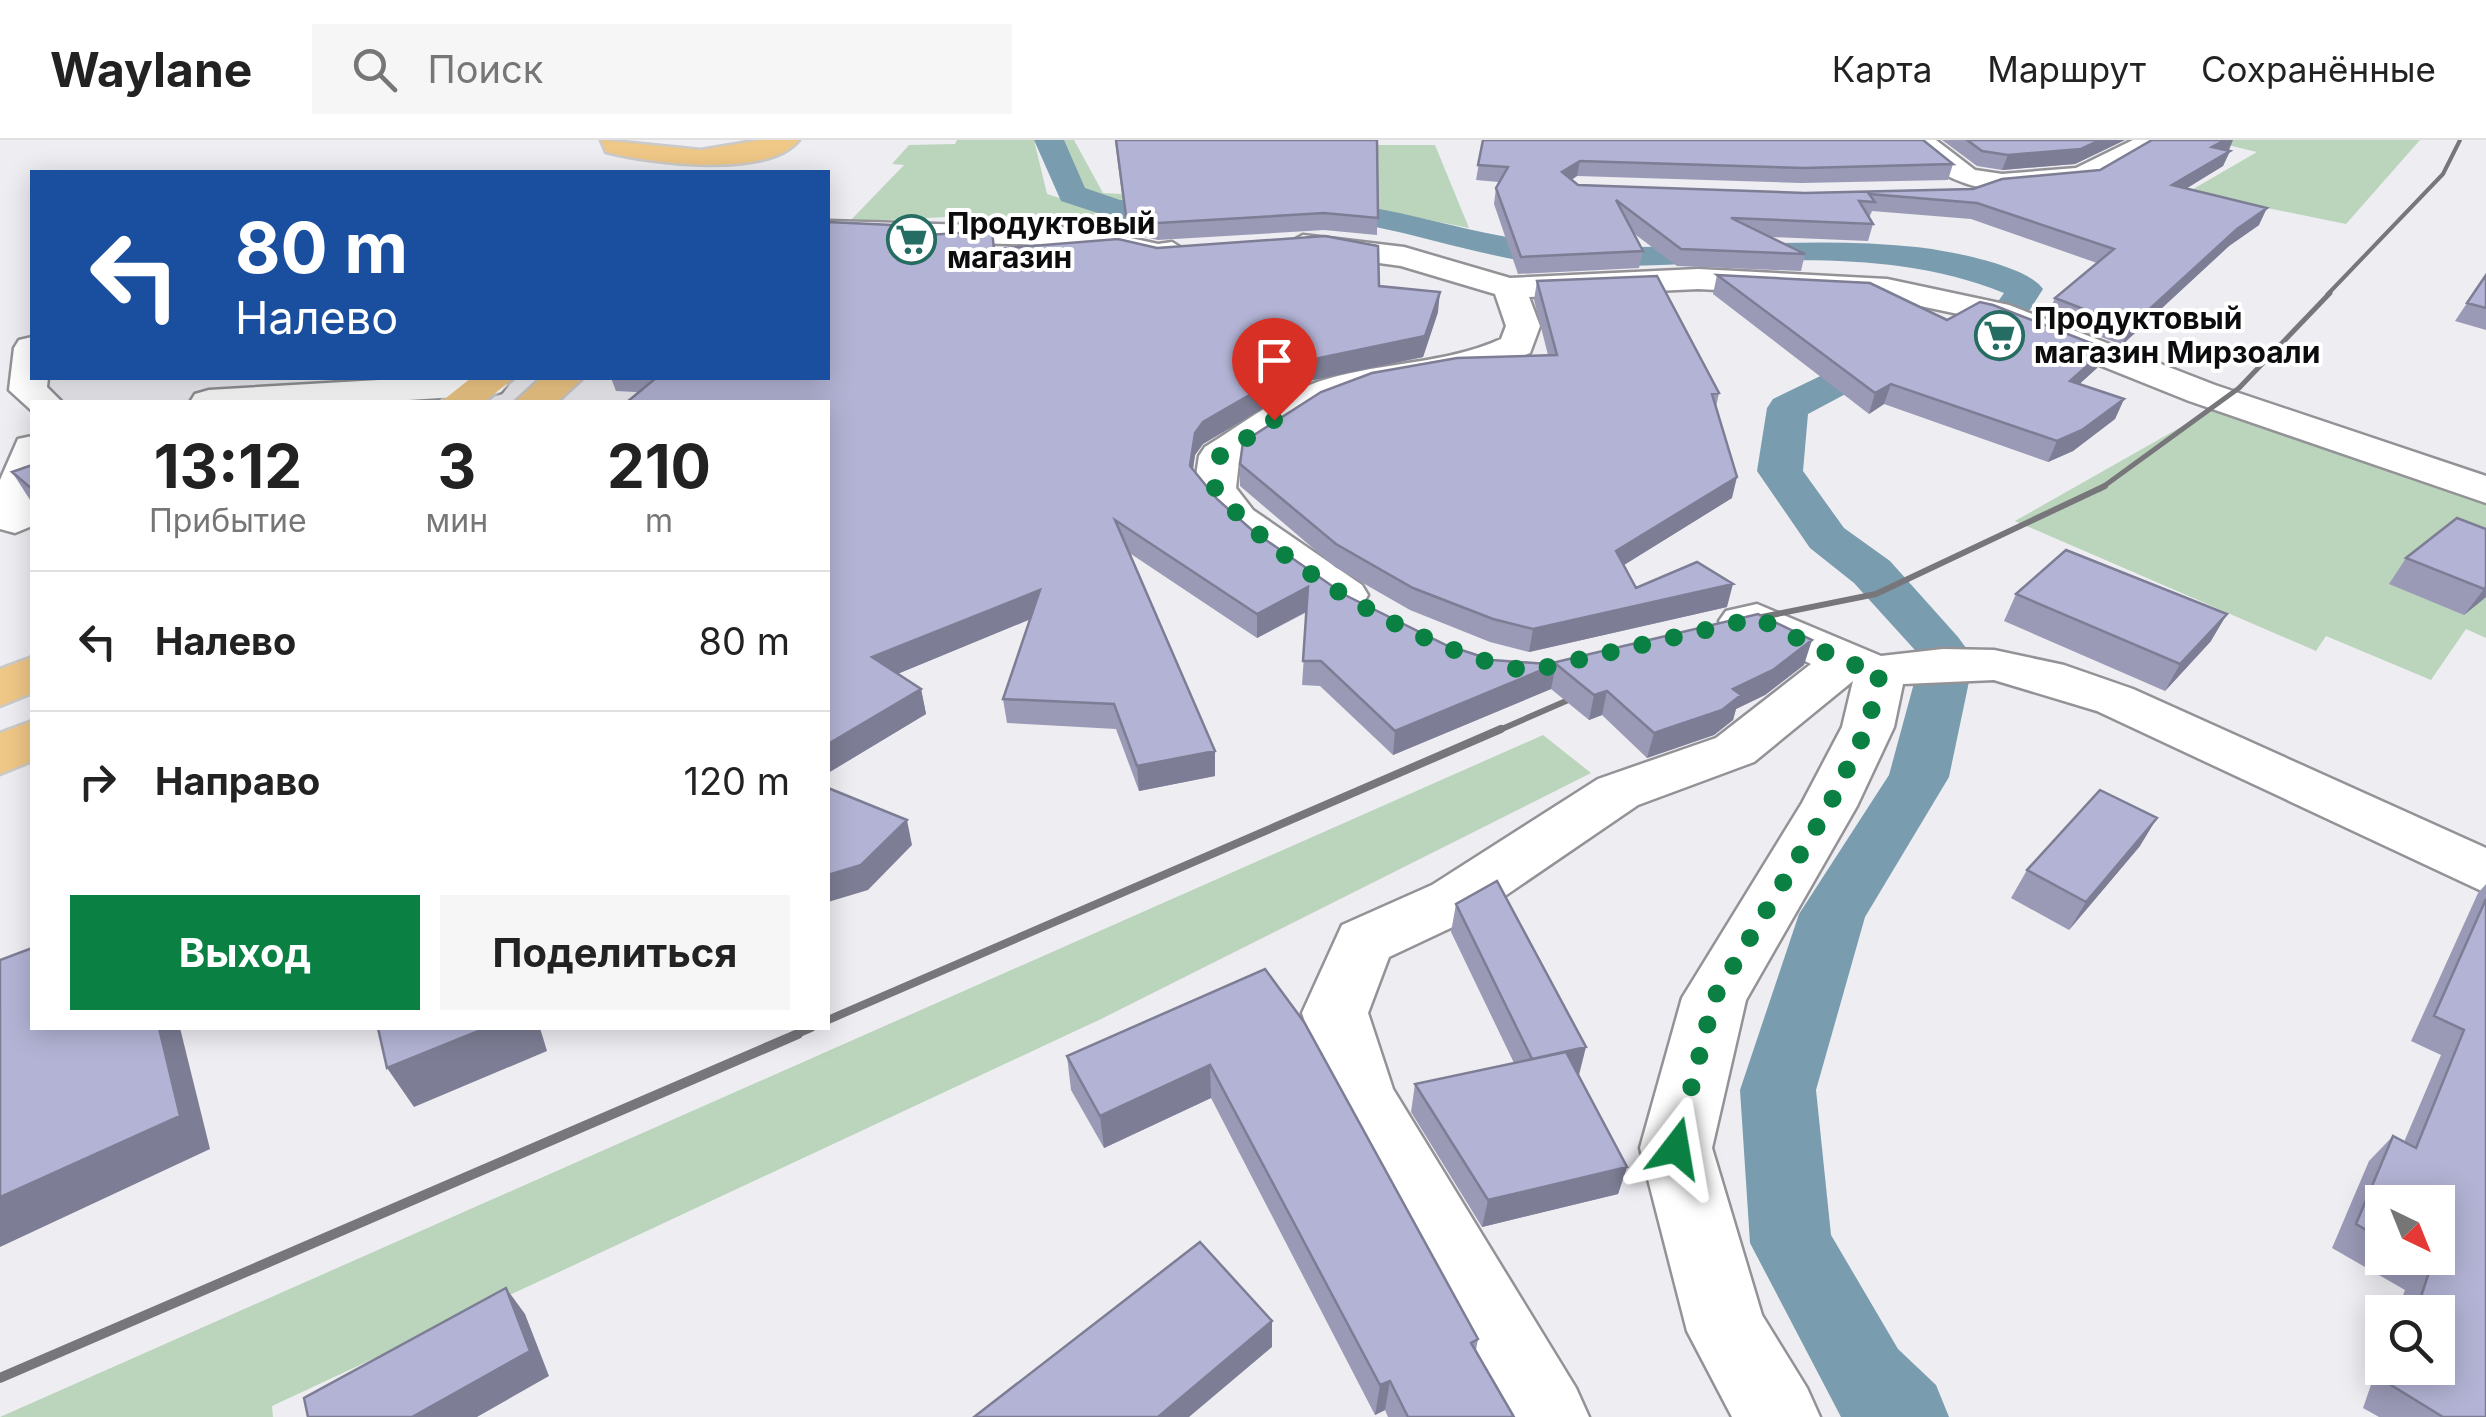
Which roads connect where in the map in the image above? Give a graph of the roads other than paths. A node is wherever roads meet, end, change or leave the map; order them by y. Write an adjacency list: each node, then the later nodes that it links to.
1 (786, 140): 5 (main road)
2 (810, 140): 6 (main road)
3 (1918, 140): 7 (street)
4 (2154, 140): 7 (street)
5 (616, 153)
6 (782, 170)
7 (1990, 183): 8 (street)
8 (1930, 193)
9 (830, 230): 11 (street)
10 (1266, 244): 12 (street)
11 (1211, 248)
12 (1510, 288): 21 (street); 23 (street)
13 (30, 369): 17 (street)
14 (562, 380): 19 (main road)
15 (320, 386): 16 (street); 18 (street)
16 (481, 388)
17 (40, 400)
18 (223, 400)
19 (536, 400)
20 (30, 454): 22 (street)
21 (2486, 490)
22 (14, 520)
23 (1387, 616)
24 (1706, 630): 25 (street)
25 (1863, 667): 30 (street); 31 (street); 32 (street)
26 (30, 673): 27 (main road)
27 (0, 690)
28 (30, 739): 29 (main road)
29 (0, 756)
30 (2486, 872)
31 (1548, 1417)
32 (1778, 1417)

